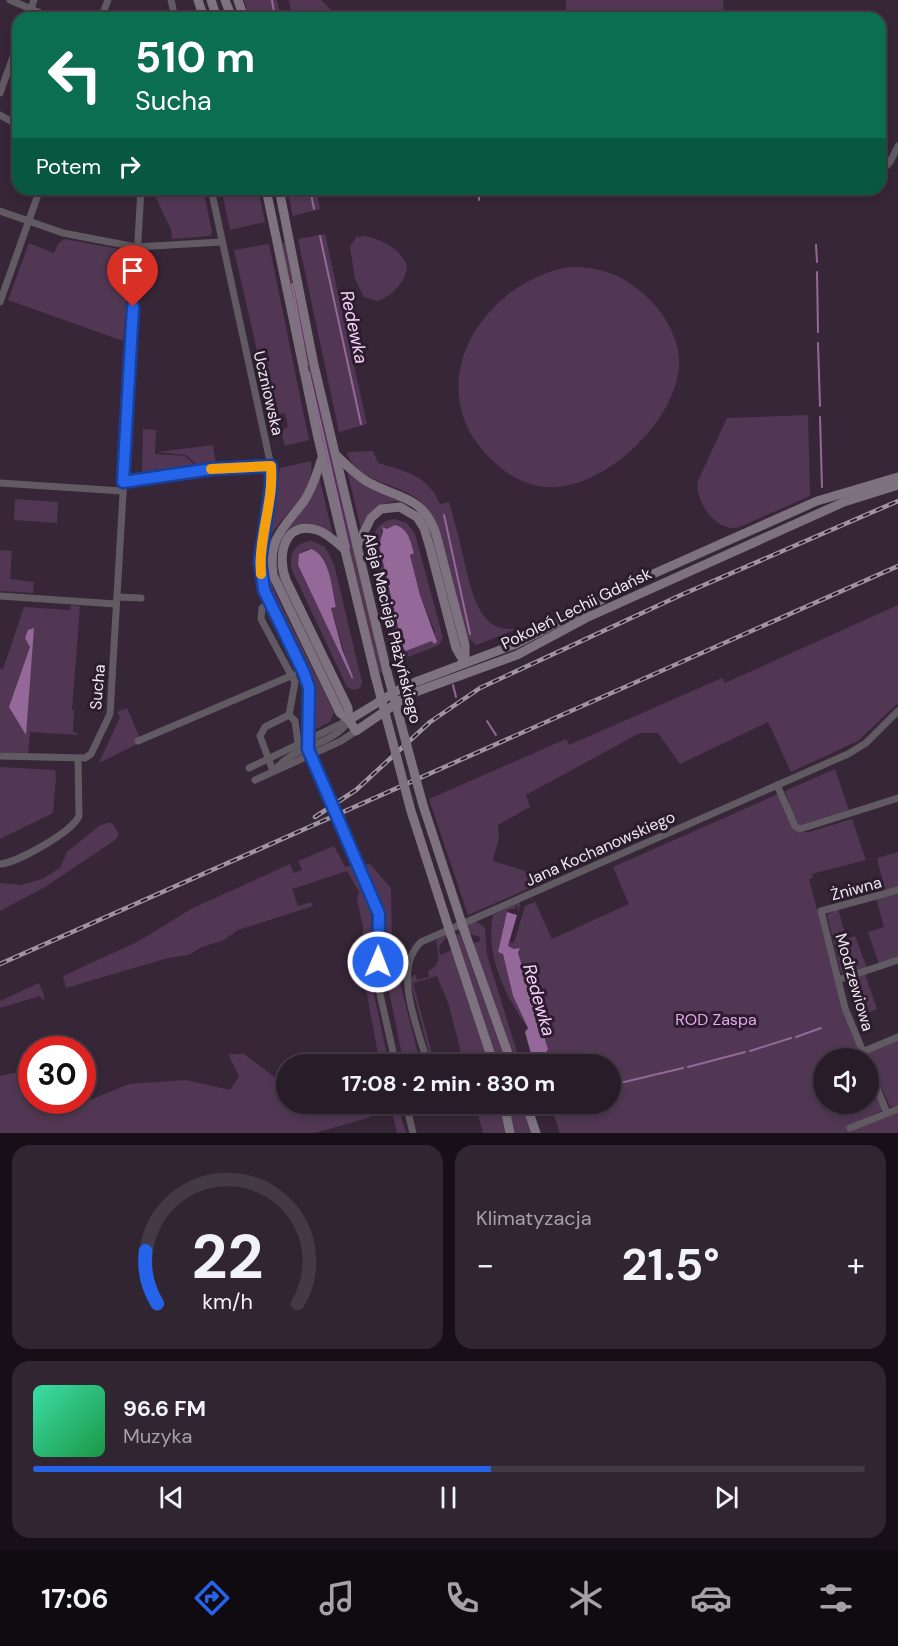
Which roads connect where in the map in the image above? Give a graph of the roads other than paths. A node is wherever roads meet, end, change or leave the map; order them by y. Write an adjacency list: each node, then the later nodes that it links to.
1 (10, 0): 3 (street)
2 (34, 0): 3 (street)
3 (31, 9): 4 (street); 5 (street)
4 (30, 12)
5 (38, 12)
6 (12, 60): 7 (street)
7 (0, 93)
8 (898, 146): 9 (street)
9 (886, 166)
10 (38, 195): 16 (street)
11 (140, 195): 18 (street, Sucha)
12 (212, 195): 17 (street, Uczniowska)
13 (267, 195): 21 (main road, Aleja Macieja Płażyńskiego)
14 (280, 195): 20 (main road, Aleja Macieja Płażyńskiego)
15 (0, 211): 16 (street)
16 (28, 222): 18 (street); 19 (street)
17 (221, 242): 18 (street); 22 (street, Uczniowska)
18 (136, 247): 24 (street, Sucha)
19 (0, 302)
20 (336, 455): 30 (main road, Aleja Macieja Płażyńskiego); 40 (main road)
21 (322, 458): 31 (main road, Aleja Macieja Płażyńskiego); 45 (main road)
22 (271, 466): 24 (street); 39 (street, Uczniowska)
23 (898, 477): 28 (main road, Pokoleń Lechii Gdańsk)
24 (123, 482): 27 (street, Sucha)
25 (0, 483): 27 (street)
26 (898, 485): 29 (main road, Pokoleń Lechii Gdańsk)
27 (122, 491): 38 (street, Sucha)
28 (817, 501): 29 (main road); 32 (main road, Pokoleń Lechii Gdańsk)
29 (821, 512): 33 (main road, Pokoleń Lechii Gdańsk)
30 (357, 546): 40 (main road); 68 (main road, Aleja Macieja Płażyńskiego, bridge)
31 (344, 549): 45 (main road); 67 (main road, Aleja Macieja Płażyńskiego, bridge)
32 (711, 549): 33 (main road); 34 (main road, Pokoleń Lechii Gdańsk)
33 (716, 559): 37 (main road, Pokoleń Lechii Gdańsk)
34 (623, 589): 37 (main road); 40 (main road, Pokoleń Lechii Gdańsk)
35 (0, 596): 38 (street)
36 (141, 598): 38 (street)
37 (628, 598): 41 (main road, Pokoleń Lechii Gdańsk)
38 (116, 600): 50 (street, Sucha)
39 (268, 603): 42 (street, Uczniowska); 65 (street, Uczniowska, bridge)
40 (465, 662): 41 (main road); 45 (main road, Pokoleń Lechii Gdańsk)
41 (468, 673): 46 (main road, Pokoleń Lechii Gdańsk)
42 (293, 675): 44 (street); 47 (street)
43 (898, 711): 55 (street, Jana Kochanowskiego)
44 (289, 715): 48 (street); 51 (street)
45 (349, 720): 46 (main road); 48 (street, Pokoleń Lechii Gdańsk); 53 (street, Pokoleń Lechii Gdańsk)
46 (356, 731): 53 (street, Pokoleń Lechii Gdańsk)
47 (138, 741)
48 (298, 743): 51 (street, Pokoleń Lechii Gdańsk)
49 (0, 756): 50 (street)
50 (78, 759): 57 (street)
51 (268, 759): 52 (street, Pokoleń Lechii Gdańsk); 53 (street)
52 (249, 768)
53 (273, 771): 54 (street, Pokoleń Lechii Gdańsk)
54 (255, 780)
55 (777, 785): 56 (street); 66 (street, Jana Kochanowskiego)
56 (898, 798)
57 (0, 864)
58 (898, 890): 59 (street, Żniwna)
59 (821, 911): 61 (street, Modrzewiowa)
60 (898, 960): 61 (street)
61 (838, 980): 63 (street, Modrzewiowa)
62 (898, 1037): 64 (street)
63 (861, 1048)
64 (877, 1048)
65 (394, 1054)
66 (425, 1054)
67 (490, 1054)
68 (508, 1054)
69 (879, 1093): 71 (street)
70 (898, 1109): 71 (street)
71 (887, 1113): 75 (street)
72 (408, 1114): 76 (street)
73 (506, 1114): 77 (main road)
74 (529, 1114): 78 (main road)
75 (850, 1128)
76 (413, 1133)
77 (510, 1133)
78 (536, 1133)

